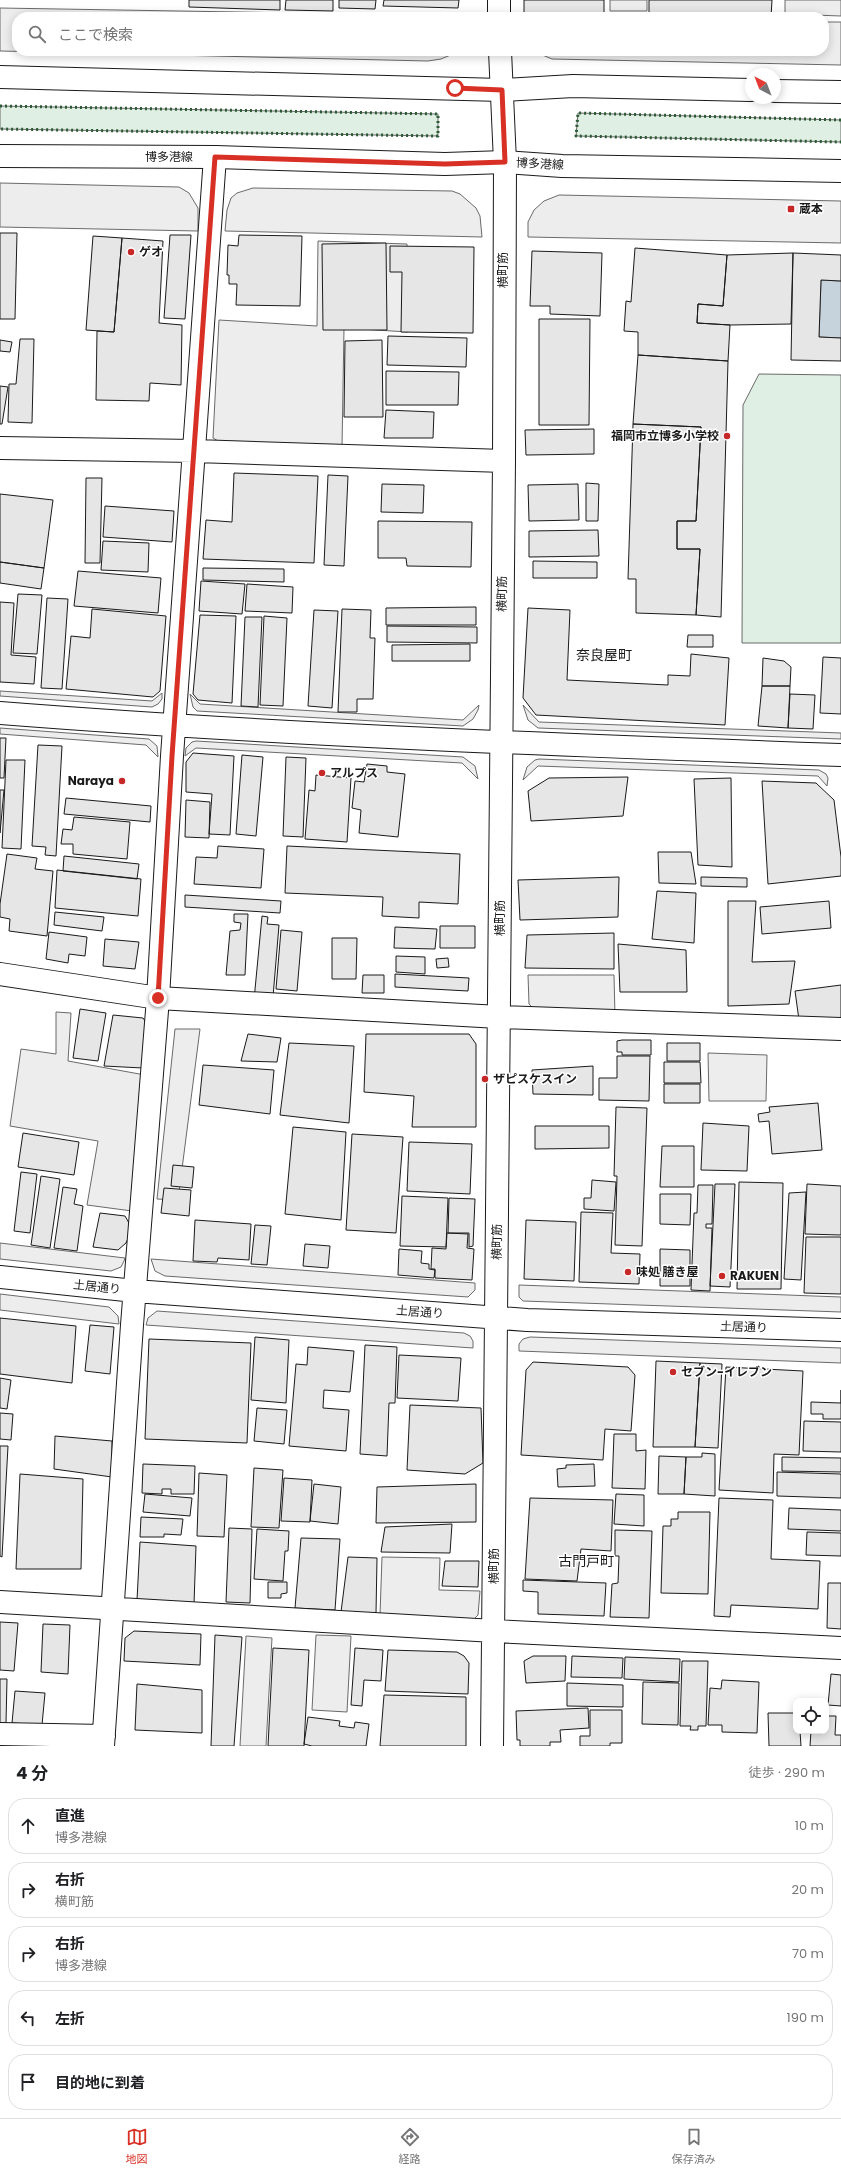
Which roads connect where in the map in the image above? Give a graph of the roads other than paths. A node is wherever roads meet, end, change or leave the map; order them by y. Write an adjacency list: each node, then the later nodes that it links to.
1 (499, 0): 2 (street)
2 (499, 12)
3 (500, 56): 5 (street, 横町筋)
4 (0, 77): 5 (street)
5 (502, 90): 6 (street); 11 (street, 横町筋)
6 (745, 90)
7 (781, 91): 8 (street)
8 (841, 92)
9 (0, 156): 10 (street, 博多港線)
10 (215, 157): 11 (street, 博多港線); 14 (street)
11 (505, 162): 12 (street, 博多港線); 15 (street, 横町筋)
12 (841, 172)
13 (0, 448): 14 (street)
14 (195, 451): 15 (street); 17 (street)
15 (504, 461): 18 (street, 横町筋)
16 (0, 713): 17 (street)
17 (174, 727): 18 (street); 21 (street)
18 (501, 742): 19 (street); 22 (street, 横町筋)
19 (841, 756)
20 (0, 974): 21 (street)
21 (158, 998): 22 (street); 25 (street)
22 (499, 1017): 23 (street); 26 (street, 横町筋)
23 (841, 1029)
24 (0, 1277): 25 (street, 土居通り)
25 (135, 1292): 26 (street, 土居通り); 29 (street)
26 (496, 1317): 27 (street, 土居通り); 30 (street, 横町筋)
27 (841, 1330)
28 (0, 1602): 29 (street)
29 (113, 1608): 30 (street); 33 (street)
30 (494, 1631): 31 (street); 34 (street, 横町筋)
31 (841, 1648)
32 (0, 1734): 33 (street)
33 (104, 1741)
34 (492, 1746)

